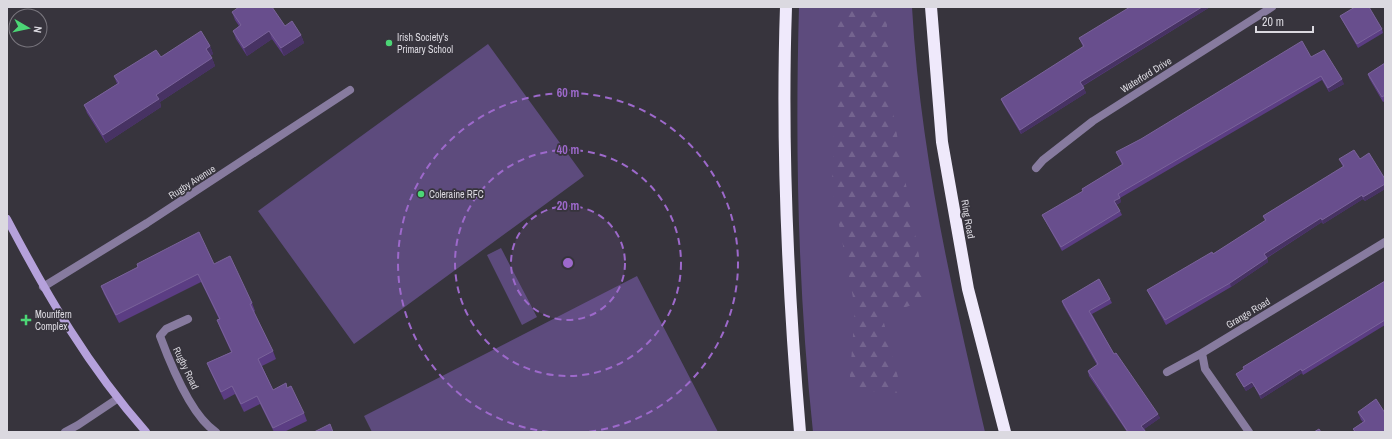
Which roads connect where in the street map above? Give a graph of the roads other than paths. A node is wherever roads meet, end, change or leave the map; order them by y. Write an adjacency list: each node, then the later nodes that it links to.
1 (786, 7): 16 (highway)
2 (931, 7): 17 (highway, Ring Road)
3 (1272, 7): 5 (street, Waterford Drive)
4 (350, 90): 8 (street, Rugby Avenue)
5 (1036, 168)
6 (7, 219): 8 (street)
7 (1385, 242): 10 (street, Grange Road)
8 (43, 287): 12 (street)
9 (188, 319): 15 (street, Rugby Road)
10 (1202, 353): 11 (street, Grange Road); 18 (street)
11 (1167, 372)
12 (117, 399): 13 (street); 14 (street)
13 (65, 432)
14 (146, 432)
15 (216, 432)
16 (800, 432)
17 (1005, 432)
18 (1249, 432)

